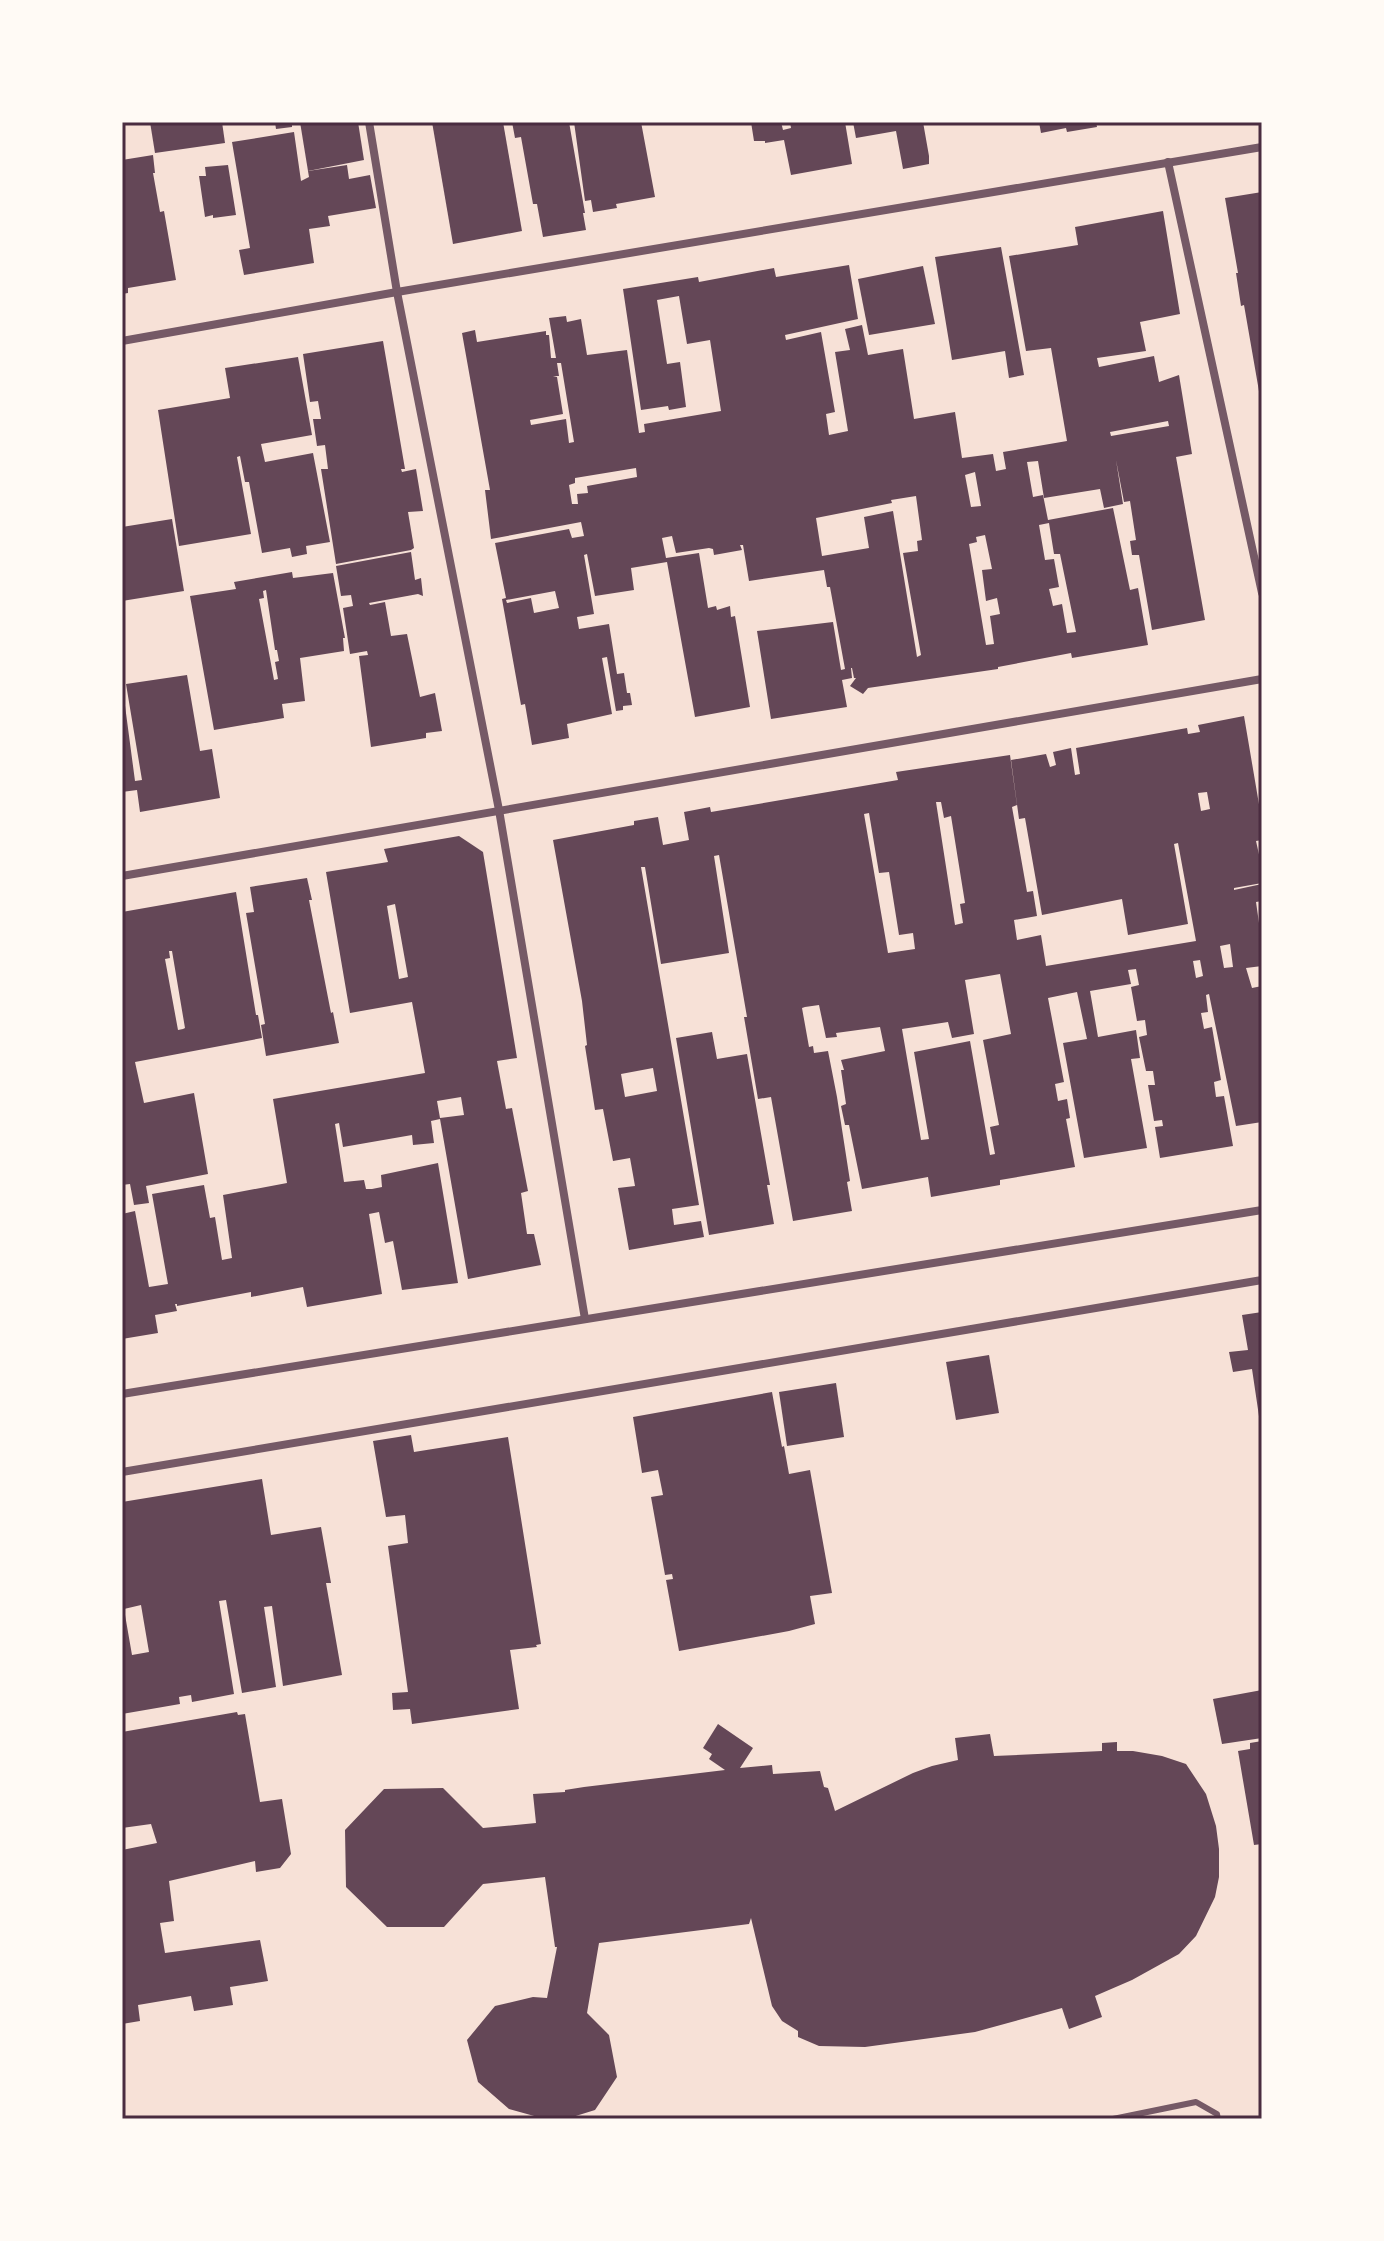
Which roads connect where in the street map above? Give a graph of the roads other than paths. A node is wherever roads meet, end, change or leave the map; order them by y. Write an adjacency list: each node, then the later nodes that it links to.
1 (369, 122): 4 (street)
2 (1262, 147): 3 (street)
3 (1168, 162): 4 (street); 6 (street)
4 (397, 292): 5 (street); 8 (street)
5 (122, 341)
6 (1262, 593)
7 (1262, 679): 8 (street)
8 (499, 810): 9 (street); 12 (street)
9 (122, 876)
10 (1262, 1210): 12 (street)
11 (1262, 1280): 14 (street)
12 (585, 1319): 13 (street)
13 (122, 1394)
14 (122, 1472)
15 (1113, 2119): 16 (lane)
16 (1218, 2119)

